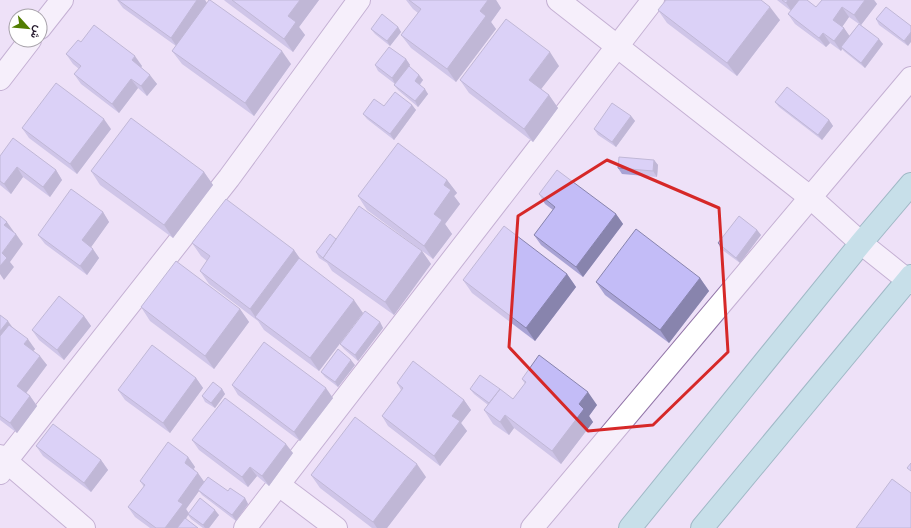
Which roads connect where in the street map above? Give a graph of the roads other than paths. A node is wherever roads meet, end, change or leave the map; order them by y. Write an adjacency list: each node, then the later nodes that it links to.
1 (62, 0): 5 (street)
2 (359, 0): 14 (street)
3 (558, 0): 6 (street)
4 (653, 0): 6 (street)
5 (48, 18)
6 (617, 47): 11 (street); 15 (street)
7 (24, 48): 9 (street)
8 (911, 78): 11 (street)
9 (0, 79)
10 (911, 184): 12 (main road)
11 (811, 198): 12 (street); 19 (street)
12 (861, 243): 13 (street); 20 (main road)
13 (910, 280): 21 (main road)
14 (2, 463): 16 (street)
15 (279, 485): 17 (street); 18 (street)
16 (84, 528)
17 (246, 528)
18 (336, 528)
19 (532, 528)
20 (630, 528)
21 (702, 528)

